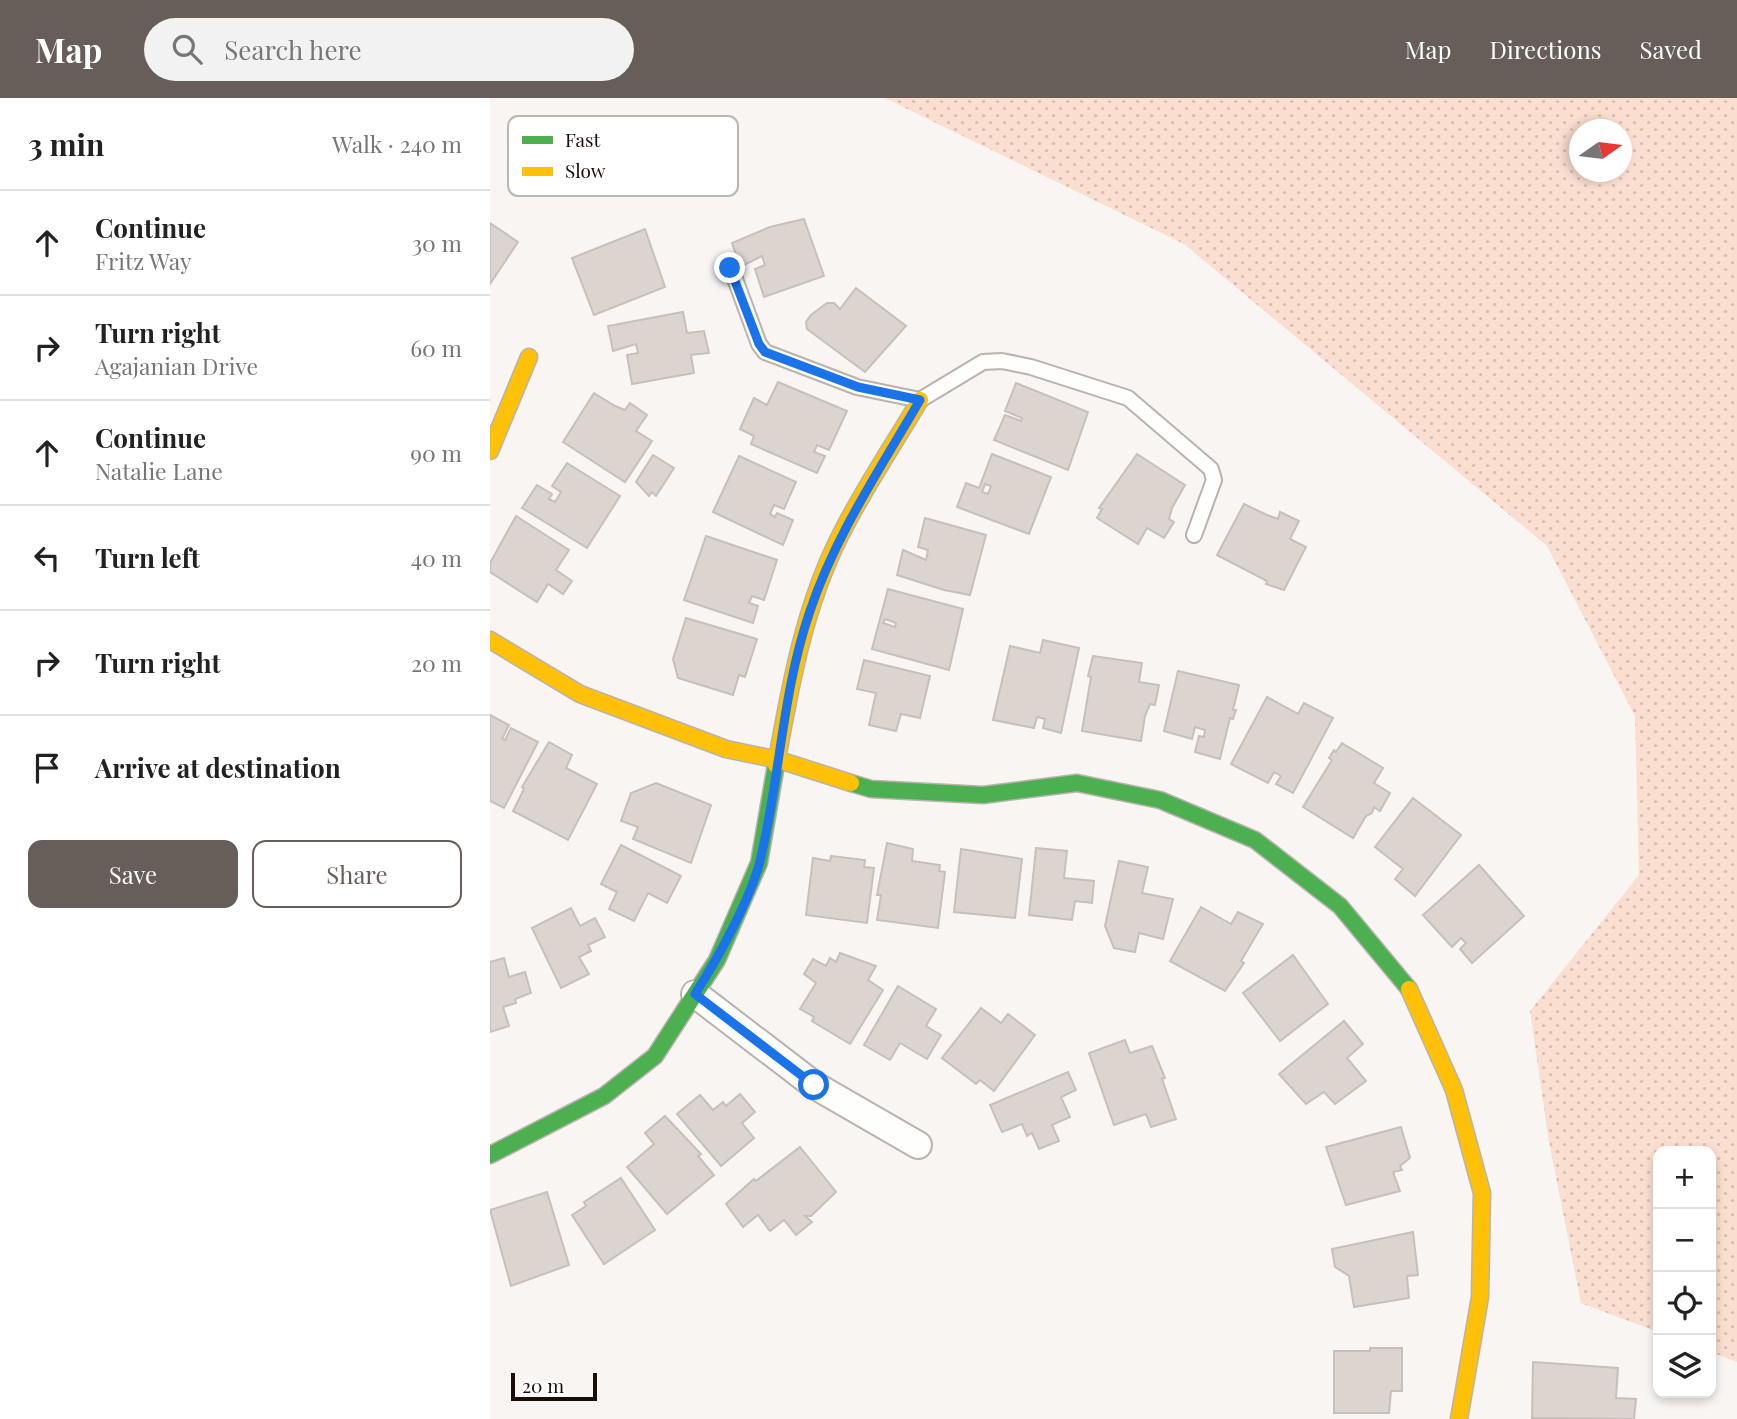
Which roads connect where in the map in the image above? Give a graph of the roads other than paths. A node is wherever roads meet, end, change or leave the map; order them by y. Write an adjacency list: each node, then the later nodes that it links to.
1 (730, 268): 3 (lane)
2 (529, 357): 4 (street)
3 (920, 400): 5 (lane); 7 (street)
4 (490, 451)
5 (1194, 535)
6 (490, 640): 7 (street)
7 (779, 760): 8 (street); 11 (street)
8 (695, 994): 9 (street); 10 (street)
9 (918, 1144)
10 (490, 1156)
11 (1459, 1419)

